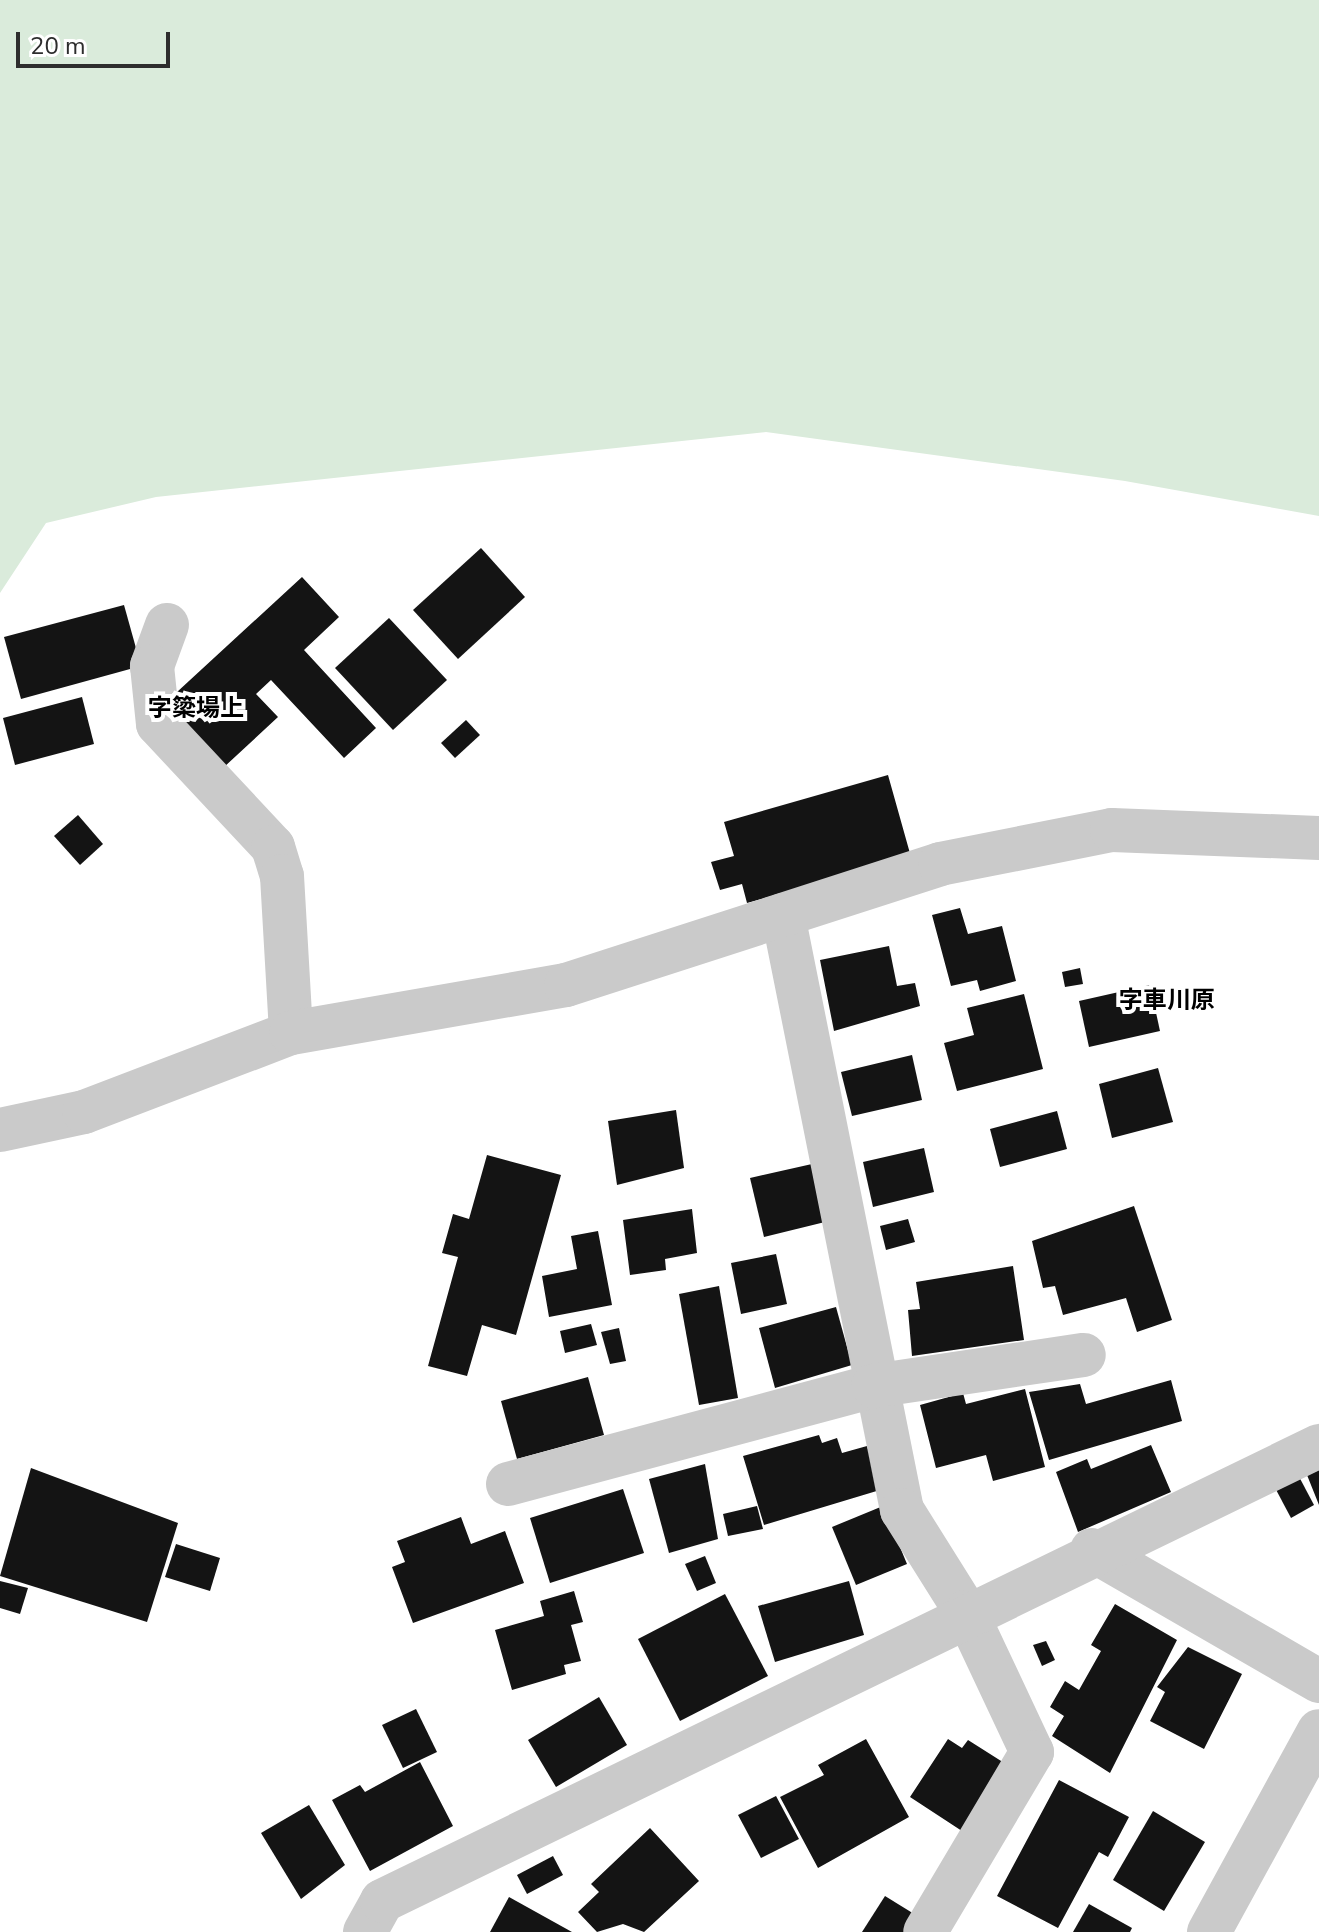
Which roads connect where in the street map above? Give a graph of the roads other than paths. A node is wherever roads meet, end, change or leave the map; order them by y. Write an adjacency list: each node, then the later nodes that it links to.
1 (167, 625): 4 (street)
2 (1319, 838): 3 (street)
3 (783, 915): 4 (street); 7 (street)
4 (291, 1033): 5 (street)
5 (0, 1130)
6 (1084, 1355): 7 (street)
7 (873, 1386): 9 (street); 11 (street)
8 (1319, 1446): 10 (street)
9 (508, 1484)
10 (1092, 1550): 11 (street); 12 (street)
11 (966, 1612): 14 (street); 15 (street)
12 (1319, 1681)
13 (1319, 1731): 16 (street)
14 (365, 1932)
15 (925, 1932)
16 (1209, 1932)

